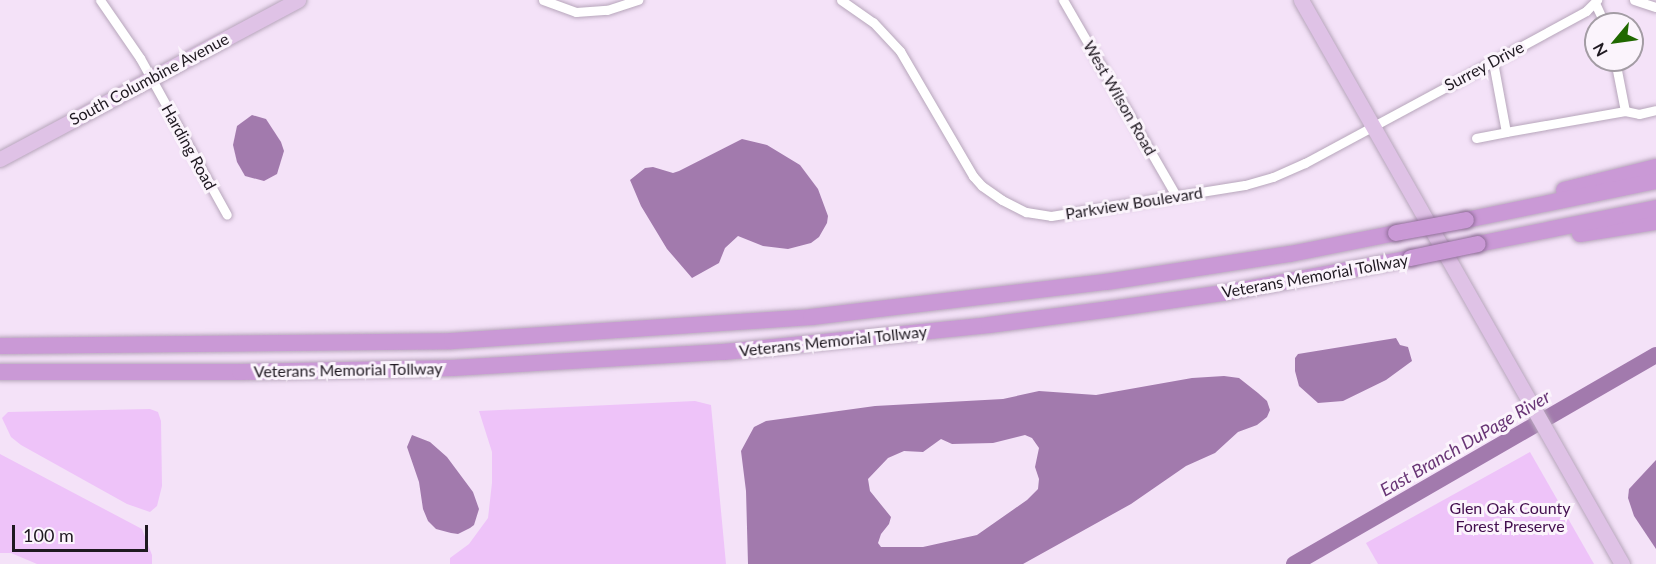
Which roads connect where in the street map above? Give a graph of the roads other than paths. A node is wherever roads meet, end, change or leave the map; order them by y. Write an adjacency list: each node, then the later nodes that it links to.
1 (100, 0): 13 (street, Harding Road)
2 (543, 0): 3 (street)
3 (638, 0)
4 (841, 0): 22 (street, Parkview Boulevard)
5 (1063, 0): 22 (street, West Wilson Road)
6 (1301, 0): 16 (main road)
7 (1634, 0): 10 (street)
8 (295, 1): 13 (main road, South Columbine Avenue)
9 (1596, 2): 11 (street, Surrey Drive)
10 (1656, 7)
11 (1493, 62): 16 (street, Surrey Drive); 17 (street)
12 (1617, 72): 15 (street)
13 (152, 78): 19 (main road, South Columbine Avenue); 24 (street, Harding Road)
14 (1656, 110): 15 (street)
15 (1625, 111): 17 (street)
16 (1372, 126): 22 (street, Parkview Boulevard); 30 (main road)
17 (1506, 132): 18 (street)
18 (1476, 138)
19 (0, 159)
20 (1656, 168): 25 (highway)
21 (1656, 181): 25 (highway, Veterans Memorial Tollway)
22 (1176, 196)
23 (1656, 208): 27 (highway, Veterans Memorial Tollway)
24 (227, 215)
25 (1471, 219): 28 (highway, Veterans Memorial Tollway, bridge)
26 (1656, 222): 27 (highway)
27 (1517, 236): 29 (highway, Veterans Memorial Tollway, bridge)
28 (0, 346)
29 (0, 372)
30 (1622, 564)

